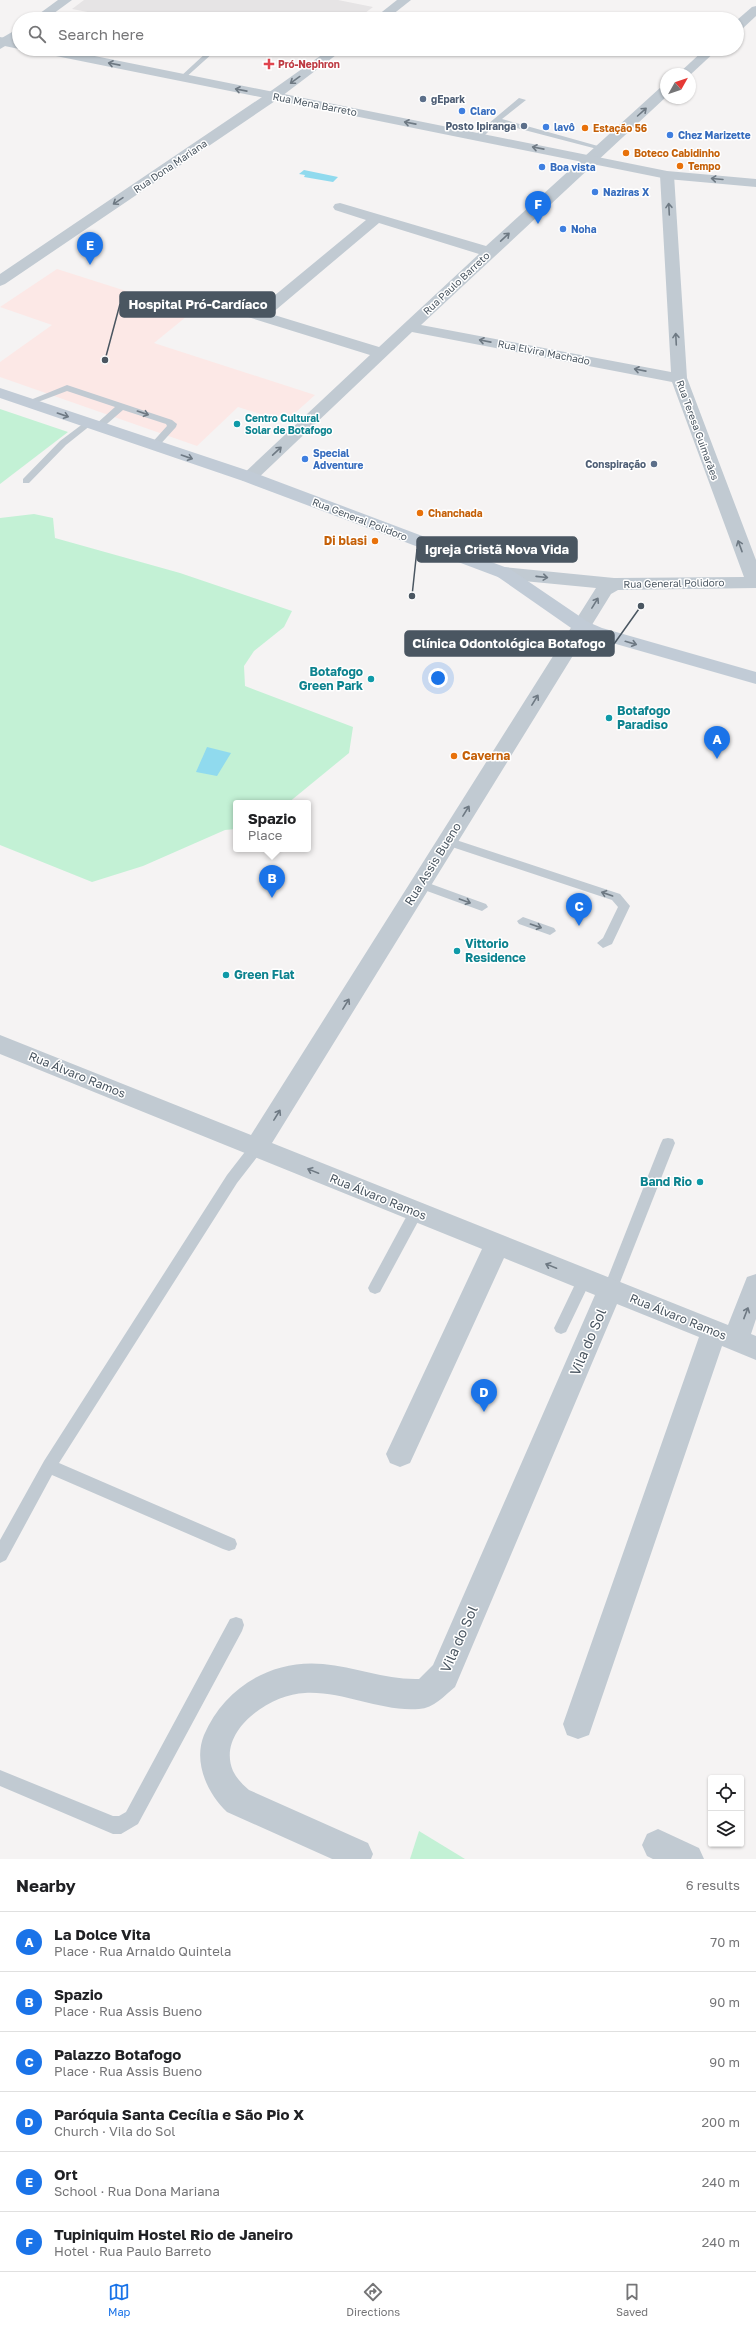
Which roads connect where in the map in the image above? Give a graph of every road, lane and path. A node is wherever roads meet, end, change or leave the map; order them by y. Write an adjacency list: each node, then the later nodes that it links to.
1 (66, 0): 4 (street)
2 (405, 0): 5 (street)
3 (756, 10): 6 (street)
4 (48, 12)
5 (389, 12)
6 (744, 21)
7 (12, 36): 8 (street)
8 (1, 42): 9 (street)
9 (12, 44)
10 (75, 56): 15 (street, Rua Mena Barreto, one-way to 10)
11 (207, 56): 15 (lane)
12 (328, 56): 17 (street, Rua Dona Mariana, one-way to 17)
13 (704, 56): 14 (street)
14 (691, 68)
15 (182, 78): 17 (street, Rua Mena Barreto, one-way to 15)
16 (660, 95): 22 (street, Rua Paulo Barreto, one-way to 16)
17 (273, 96): 20 (street, Rua Mena Barreto, one-way to 17); 30 (street, Rua Dona Mariana, one-way to 30)
18 (522, 100): 19 (lane)
19 (496, 120): 20 (lane); 21 (lane)
20 (478, 137): 23 (street, Rua Mena Barreto, one-way to 20)
21 (569, 140): 22 (lane); 23 (lane)
22 (601, 148): 24 (street, Rua Paulo Barreto)
23 (558, 152): 24 (street, Rua Mena Barreto)
24 (590, 159): 25 (street, Rua Mena Barreto); 29 (street, Rua Paulo Barreto, one-way to 24)
25 (668, 175): 26 (street, Rua Mena Barreto, one-way to 25); 35 (street, Rua Teresa Guimarães, one-way to 25)
26 (756, 183)
27 (340, 207): 28 (street)
28 (377, 218): 29 (street); 32 (street)
29 (489, 252): 33 (street, Rua Paulo Barreto)
30 (0, 281)
31 (224, 305): 32 (street)
32 (260, 316): 34 (street)
33 (409, 327): 34 (street, Rua Paulo Barreto); 35 (street, Rua Elvira Machado, one-way to 33)
34 (382, 353): 41 (street, Rua Paulo Barreto, one-way to 34)
35 (678, 378): 44 (street, Rua Teresa Guimarães, one-way to 35)
36 (0, 394): 37 (main road, Rua General Polidoro)
37 (27, 403): 38 (lane); 39 (main road, Rua General Polidoro, one-way to 39)
38 (122, 406): 39 (lane); 40 (lane, one-way to 40)
39 (93, 425): 40 (main road, Rua General Polidoro); 42 (lane)
40 (154, 446): 41 (main road, Rua General Polidoro, one-way to 41)
41 (249, 478): 43 (main road, Rua General Polidoro)
42 (26, 481)
43 (504, 573): 45 (street, Rua General Polidoro, one-way to 45); 46 (main road)
44 (756, 582): 45 (street, Rua General Polidoro)
45 (614, 584): 46 (street, Rua Assis Bueno, one-way to 45)
46 (581, 626): 47 (main road, one-way to 47); 48 (street, Rua Assis Bueno, one-way to 46)
47 (756, 678)
48 (447, 841): 49 (street, Rua Assis Bueno); 53 (lane, one-way to 48)
49 (420, 884): 50 (lane, one-way to 50); 56 (street, Rua Assis Bueno, one-way to 49)
50 (482, 907)
51 (522, 921): 52 (lane, one-way to 52)
52 (550, 931)
53 (603, 943)
54 (0, 1044): 56 (street, Rua Álvaro Ramos)
55 (668, 1143): 62 (lane)
56 (256, 1148): 57 (street, Rua Álvaro Ramos, one-way to 56); 66 (lane)
57 (416, 1212): 58 (street, Rua Álvaro Ramos); 61 (lane)
58 (497, 1245): 59 (street, Rua Álvaro Ramos, one-way to 58); 65 (street)
59 (584, 1280): 62 (street, Rua Álvaro Ramos); 63 (lane)
60 (756, 1285): 64 (street, one-way to 60)
61 (374, 1288)
62 (610, 1290): 64 (street, Rua Álvaro Ramos); 73 (street, Vila do Sol)
63 (561, 1328)
64 (735, 1340): 70 (street)
65 (400, 1454)
66 (49, 1466): 67 (lane); 68 (lane)
67 (229, 1544)
68 (0, 1555)
69 (236, 1625): 71 (lane)
70 (578, 1724)
71 (0, 1778)
72 (658, 1845): 74 (street)
73 (357, 1854)
74 (688, 1859)

